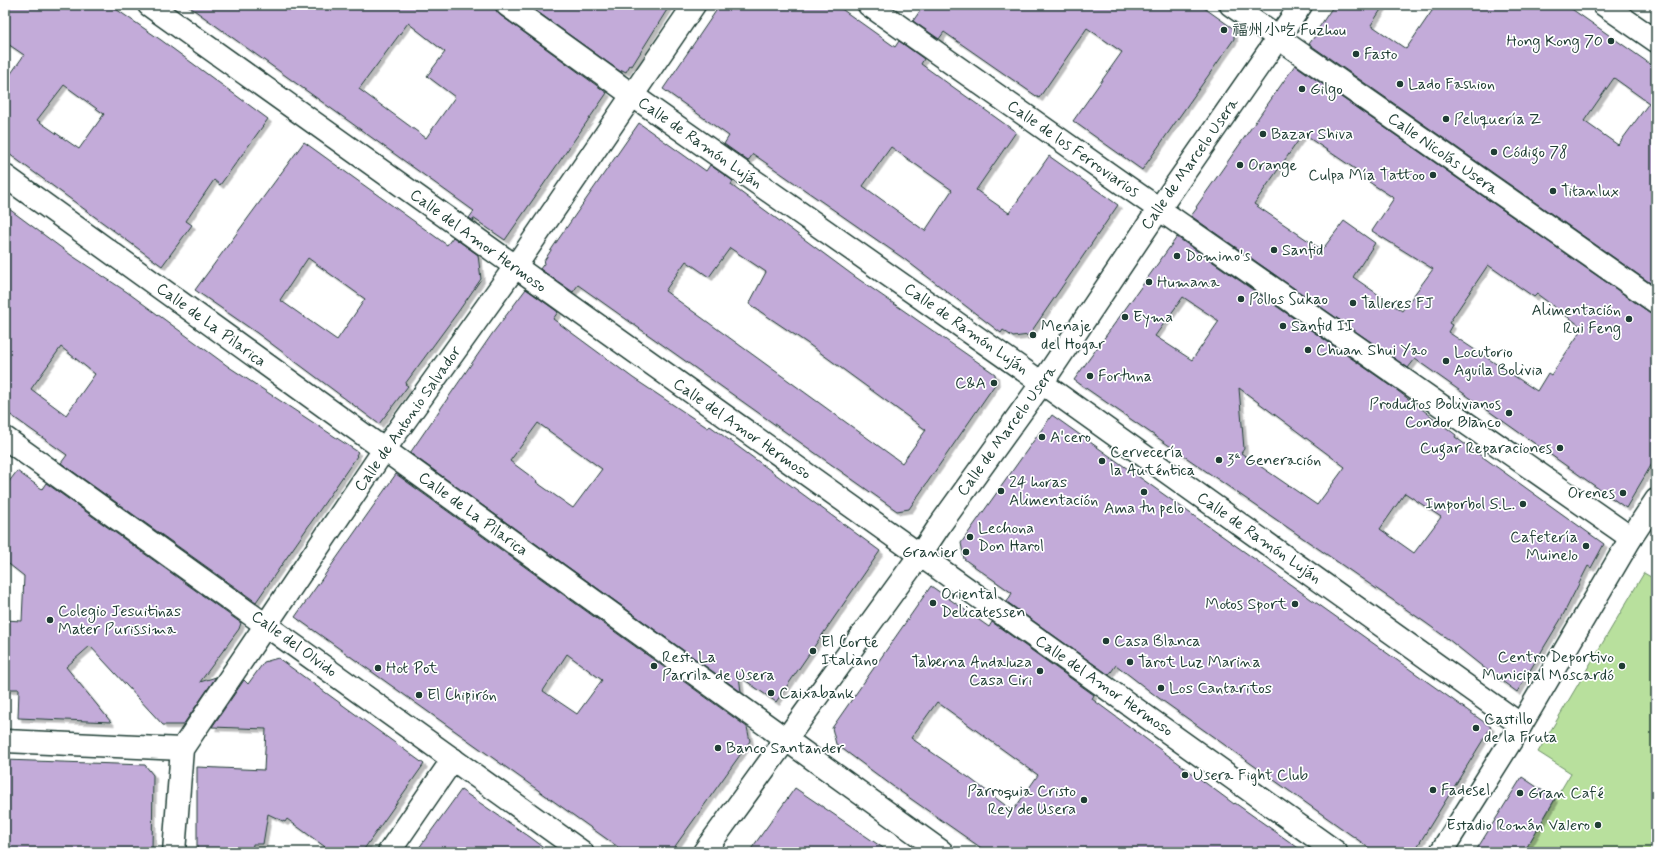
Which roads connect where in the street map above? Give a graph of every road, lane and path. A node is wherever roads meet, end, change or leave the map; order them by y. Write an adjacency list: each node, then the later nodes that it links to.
1 (149, 5): 13 (street, Calle del Amor Hermoso)
2 (507, 5): 10 (street, Calle de Ramón Luján)
3 (694, 5): 10 (street, Calle de Antonio Salvador)
4 (870, 5): 12 (street, Calle de los Ferroviarios)
5 (1231, 5): 8 (street, Calle Nicolás Usera)
6 (1301, 5): 8 (street, Calle de Marcelo Usera)
7 (1604, 5): 9 (street)
8 (1278, 38): 12 (street, Calle de Marcelo Usera); 14 (street, Calle Nicolás Usera)
9 (1656, 41)
10 (632, 95): 13 (street, Calle de Antonio Salvador); 15 (street, Calle de Ramón Luján)
11 (5, 176): 17 (street, Calle de La Pilarica)
12 (1159, 209): 15 (street, Calle de Marcelo Usera); 19 (street, Calle de los Ferroviarios)
13 (515, 267): 17 (street, Calle de Antonio Salvador); 20 (street, Calle del Amor Hermoso)
14 (1656, 302)
15 (1042, 383): 20 (street, Calle de Marcelo Usera); 22 (street, Calle de Ramón Luján)
16 (5, 438): 21 (street, Calle del Olvido)
17 (384, 450): 21 (street, Calle de Antonio Salvador); 23 (street, Calle de La Pilarica)
18 (1656, 500): 19 (street)
19 (1631, 538): 22 (street)
20 (920, 556): 23 (street, Calle de Marcelo Usera); 32 (street, Calle del Amor Hermoso)
21 (267, 625): 25 (street, Calle de Antonio Salvador); 26 (street, Calle del Olvido)
22 (1521, 725): 33 (street)
23 (786, 738): 30 (street, Calle de Marcelo Usera); 31 (street, Calle de La Pilarica)
24 (5, 741): 25 (street)
25 (182, 749): 27 (street, Calle de Antonio Salvador)
26 (454, 759): 28 (street); 29 (street, Calle del Olvido)
27 (174, 852)
28 (389, 852)
29 (582, 852)
30 (704, 852)
31 (942, 852)
32 (1336, 852)
33 (1441, 852)

